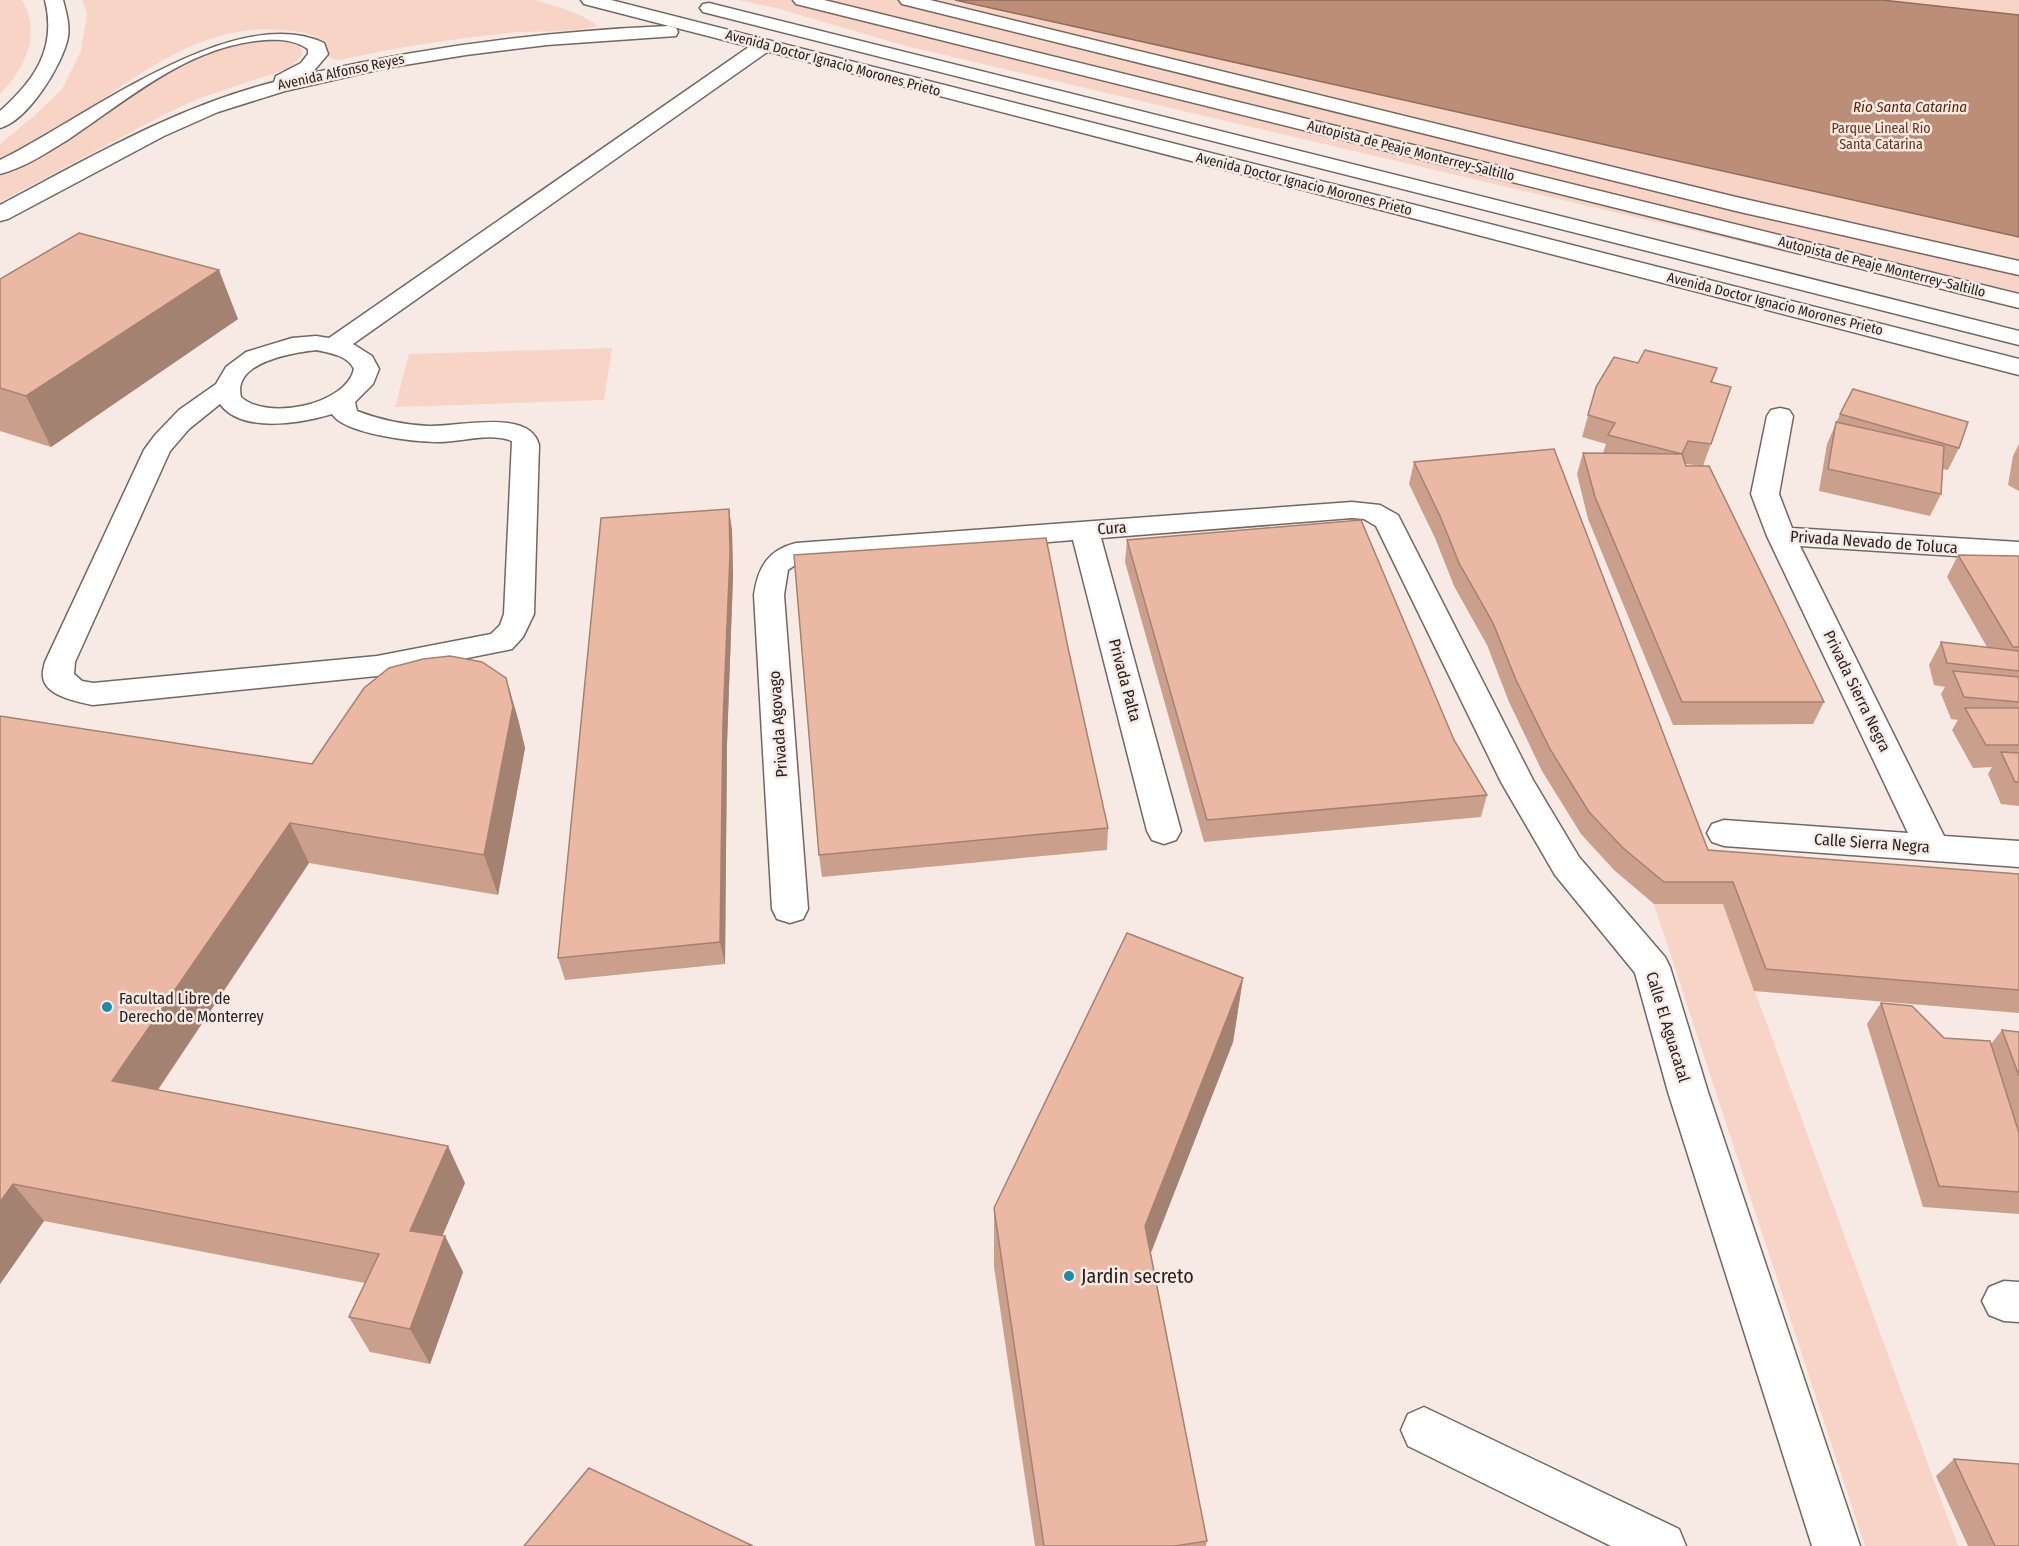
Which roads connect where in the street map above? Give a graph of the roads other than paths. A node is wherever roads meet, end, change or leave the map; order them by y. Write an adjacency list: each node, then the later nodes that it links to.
1 (54, 0): 9 (main road)
2 (590, 0): 6 (main road, Avenida Doctor Ignacio Morones Prieto)
3 (802, 0): 13 (main road, Autopista de Peaje Monterrey-Saltillo)
4 (908, 0): 12 (main road, Autopista de Peaje Monterrey-Saltillo)
5 (687, 3): 14 (main road, Avenida Doctor Ignacio Morones Prieto)
6 (710, 31): 7 (main road, Avenida Doctor Ignacio Morones Prieto); 8 (main road, Avenida Alfonso Reyes)
7 (763, 46): 15 (main road); 16 (main road, Avenida Doctor Ignacio Morones Prieto)
8 (271, 87): 10 (main road); 11 (main road, Avenida Alfonso Reyes)
9 (0, 122)
10 (0, 168)
11 (0, 214)
12 (2019, 268)
13 (2019, 301)
14 (2019, 338)
15 (335, 345): 17 (main road); 18 (main road)
16 (2019, 366)
17 (227, 388): 18 (main road); 18 (main road)
18 (342, 399)
19 (1780, 416): 21 (main road, Privada Nevado de Toluca)
20 (1085, 530): 23 (main road, Cura); 24 (main road, Cura); 25 (main road, Privada Palta)
21 (1781, 536): 22 (main road, Privada Nevado de Toluca); 27 (main road, Privada Sierra Negra)
22 (2019, 551)
23 (796, 552): 29 (main road, Privada Agovago)
24 (1406, 553): 32 (main road, Calle El Aguacatal)
25 (1164, 831)
26 (1724, 833): 27 (main road, Calle Sierra Negra)
27 (1932, 847): 28 (main road, Calle Sierra Negra)
28 (2019, 854)
29 (790, 909)
30 (1424, 1430): 31 (main road)
31 (1662, 1546)
32 (1836, 1546)

